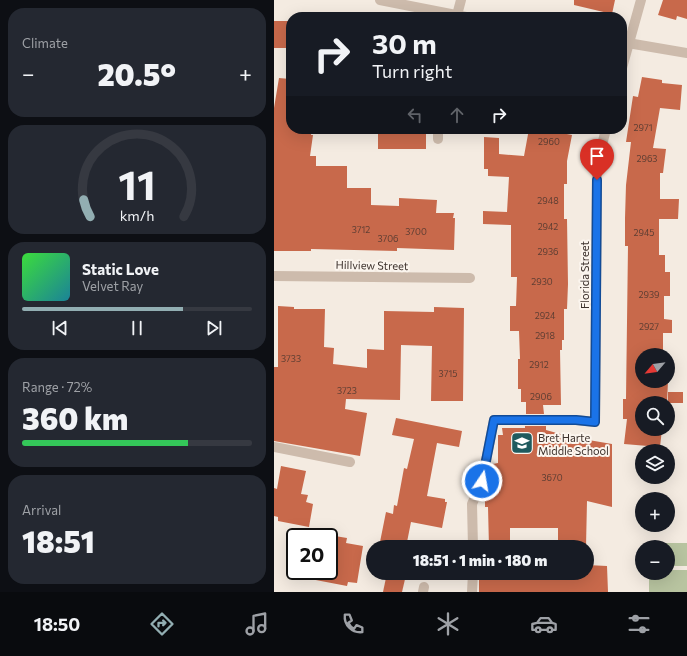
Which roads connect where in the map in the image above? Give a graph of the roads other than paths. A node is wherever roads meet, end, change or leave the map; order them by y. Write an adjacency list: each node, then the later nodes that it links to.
1 (380, 0): 4 (street)
2 (461, 0): 5 (street)
3 (642, 0): 6 (street)
4 (429, 12)
5 (461, 12)
6 (627, 38)
7 (627, 43): 8 (street)
8 (687, 53)
9 (605, 134): 14 (street, Florida Street)
10 (274, 276): 11 (street, Hillview Street)
11 (470, 278)
12 (274, 448): 13 (street)
13 (350, 462)
14 (473, 540)
15 (473, 580): 16 (street)
16 (472, 592)

